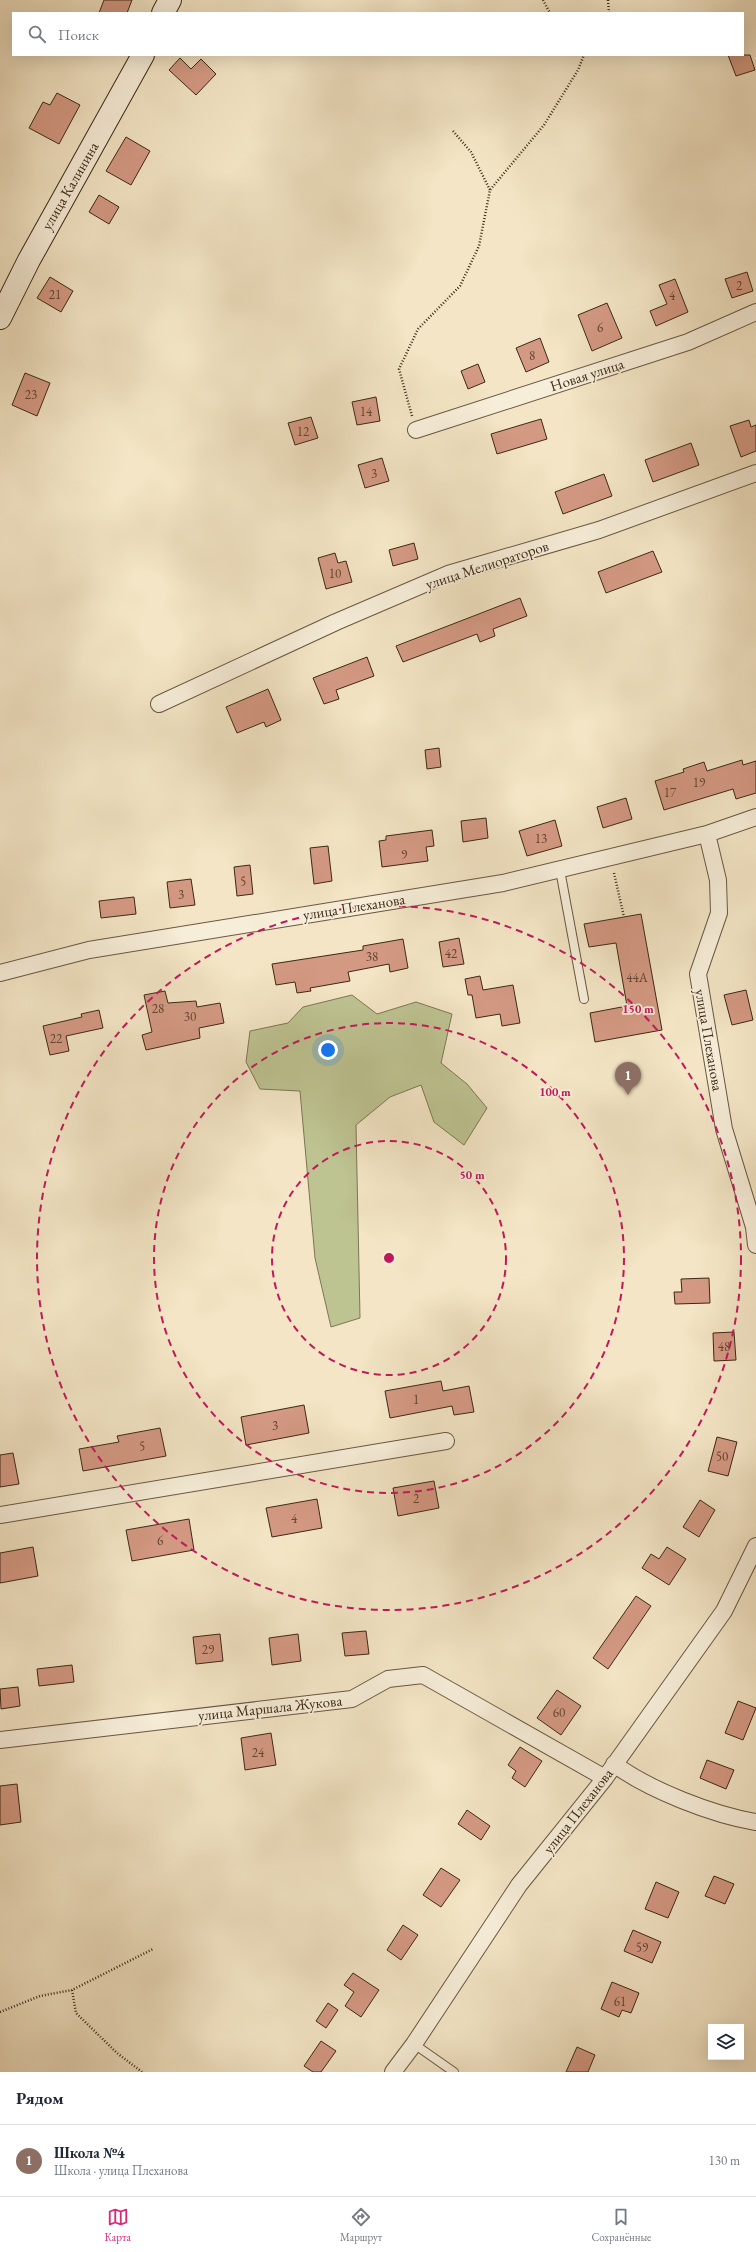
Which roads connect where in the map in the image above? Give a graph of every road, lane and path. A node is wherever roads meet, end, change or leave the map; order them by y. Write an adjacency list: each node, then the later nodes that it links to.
1 (170, 0): 4 (main road)
2 (543, 0): 5 (path)
3 (608, 0): 6 (path)
4 (164, 12)
5 (549, 12)
6 (609, 12)
7 (142, 56): 12 (main road, улица Калинина)
8 (584, 56): 10 (path)
9 (453, 131): 10 (path)
10 (490, 190): 13 (path)
11 (756, 312): 13 (street, Новая улица)
12 (0, 318)
13 (416, 430)
14 (756, 473): 15 (street, улица Мелиораторов)
15 (159, 704)
16 (756, 817): 17 (street, улица Плеханова)
17 (707, 834): 18 (street, улица Плеханова); 23 (street, улица Плеханова)
18 (610, 856): 19 (street, улица Плеханова); 20 (path)
19 (560, 870): 21 (street, улица Плеханова); 22 (lane)
20 (624, 917)
21 (0, 973)
22 (584, 999)
23 (756, 1245)
24 (446, 1441): 25 (street)
25 (0, 1515)
26 (756, 1546): 28 (street, улица Плеханова)
27 (0, 1740): 29 (street, улица Маршала Жукова)
28 (614, 1764): 29 (street, улица Плеханова); 30 (street)
29 (605, 1778): 34 (street, улица Плеханова)
30 (756, 1822)
31 (153, 1949): 32 (path)
32 (72, 1990): 33 (path); 35 (path)
33 (0, 2012)
34 (414, 2044): 36 (street, улица Плеханова); 37 (lane)
35 (142, 2072)
36 (393, 2072)
37 (454, 2072)

